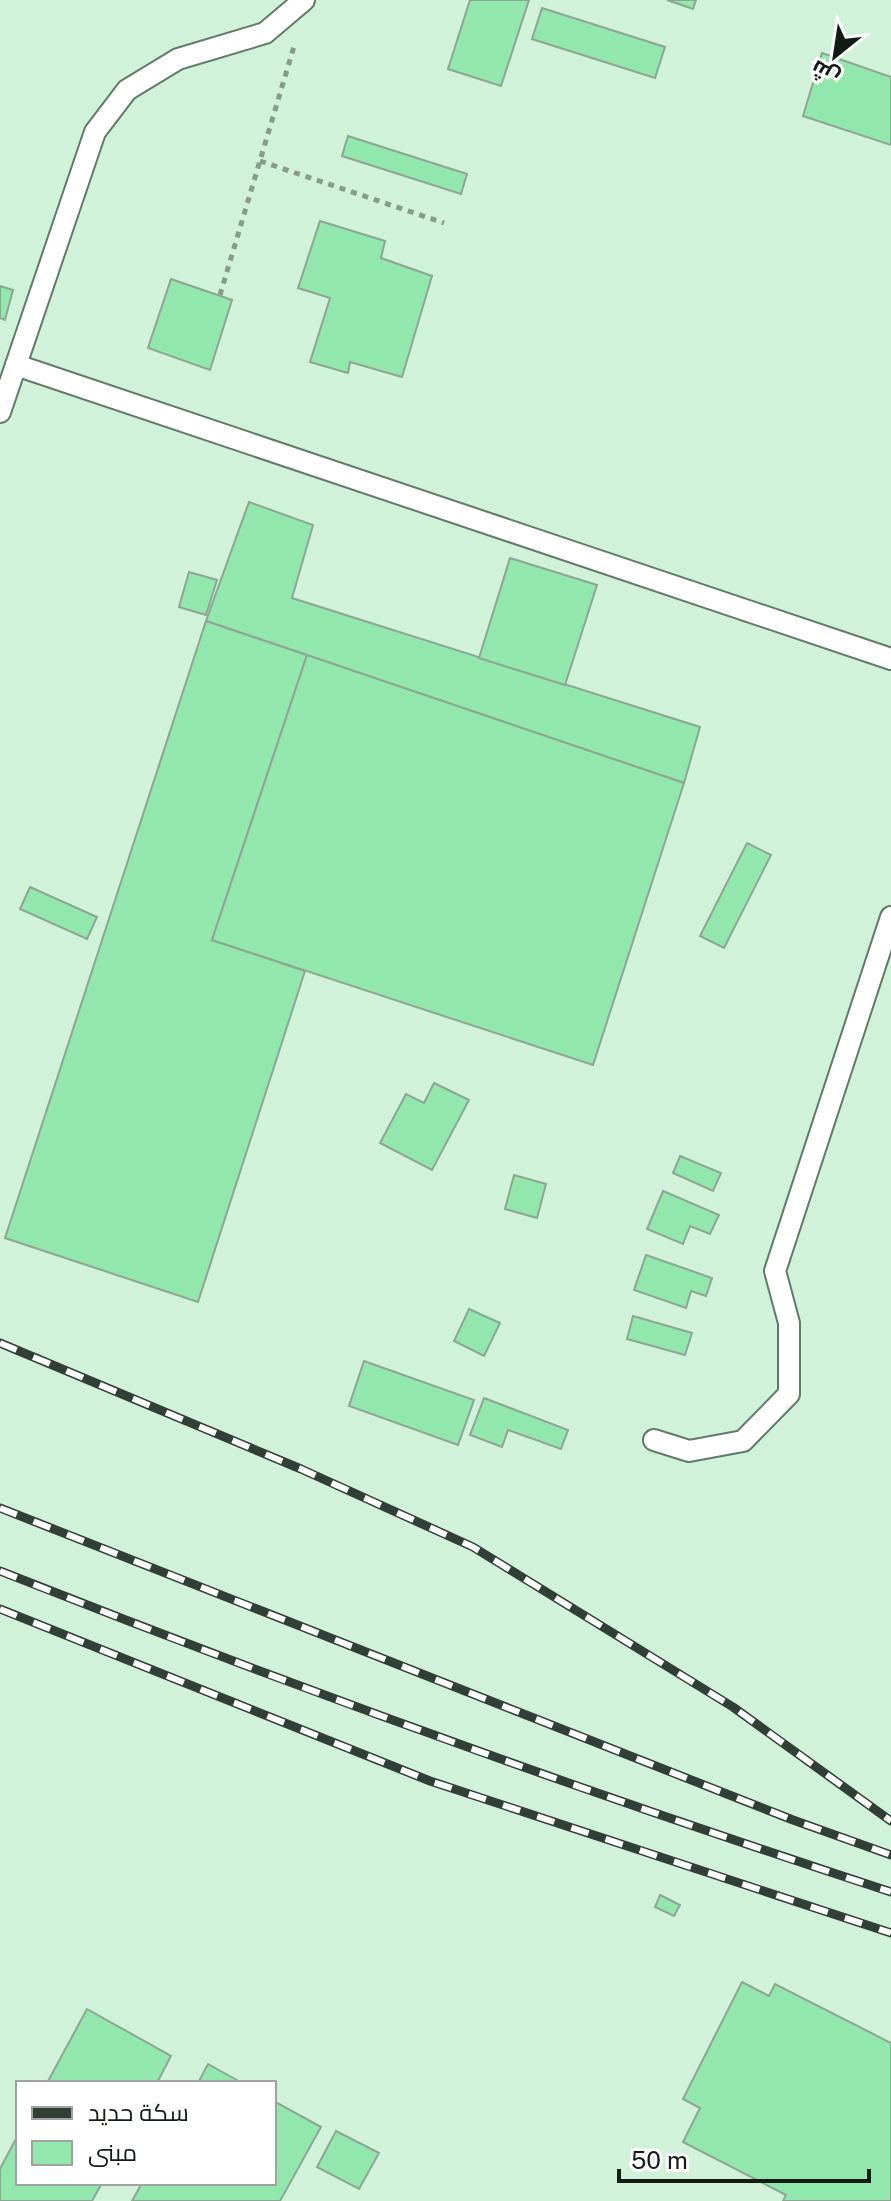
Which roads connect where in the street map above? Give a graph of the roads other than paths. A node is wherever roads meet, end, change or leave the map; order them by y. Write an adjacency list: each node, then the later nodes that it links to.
1 (304, 0): 2 (lane)
2 (16, 365): 3 (lane); 4 (lane)
3 (0, 412)
4 (891, 659)
5 (891, 917): 6 (lane)
6 (654, 1440)

